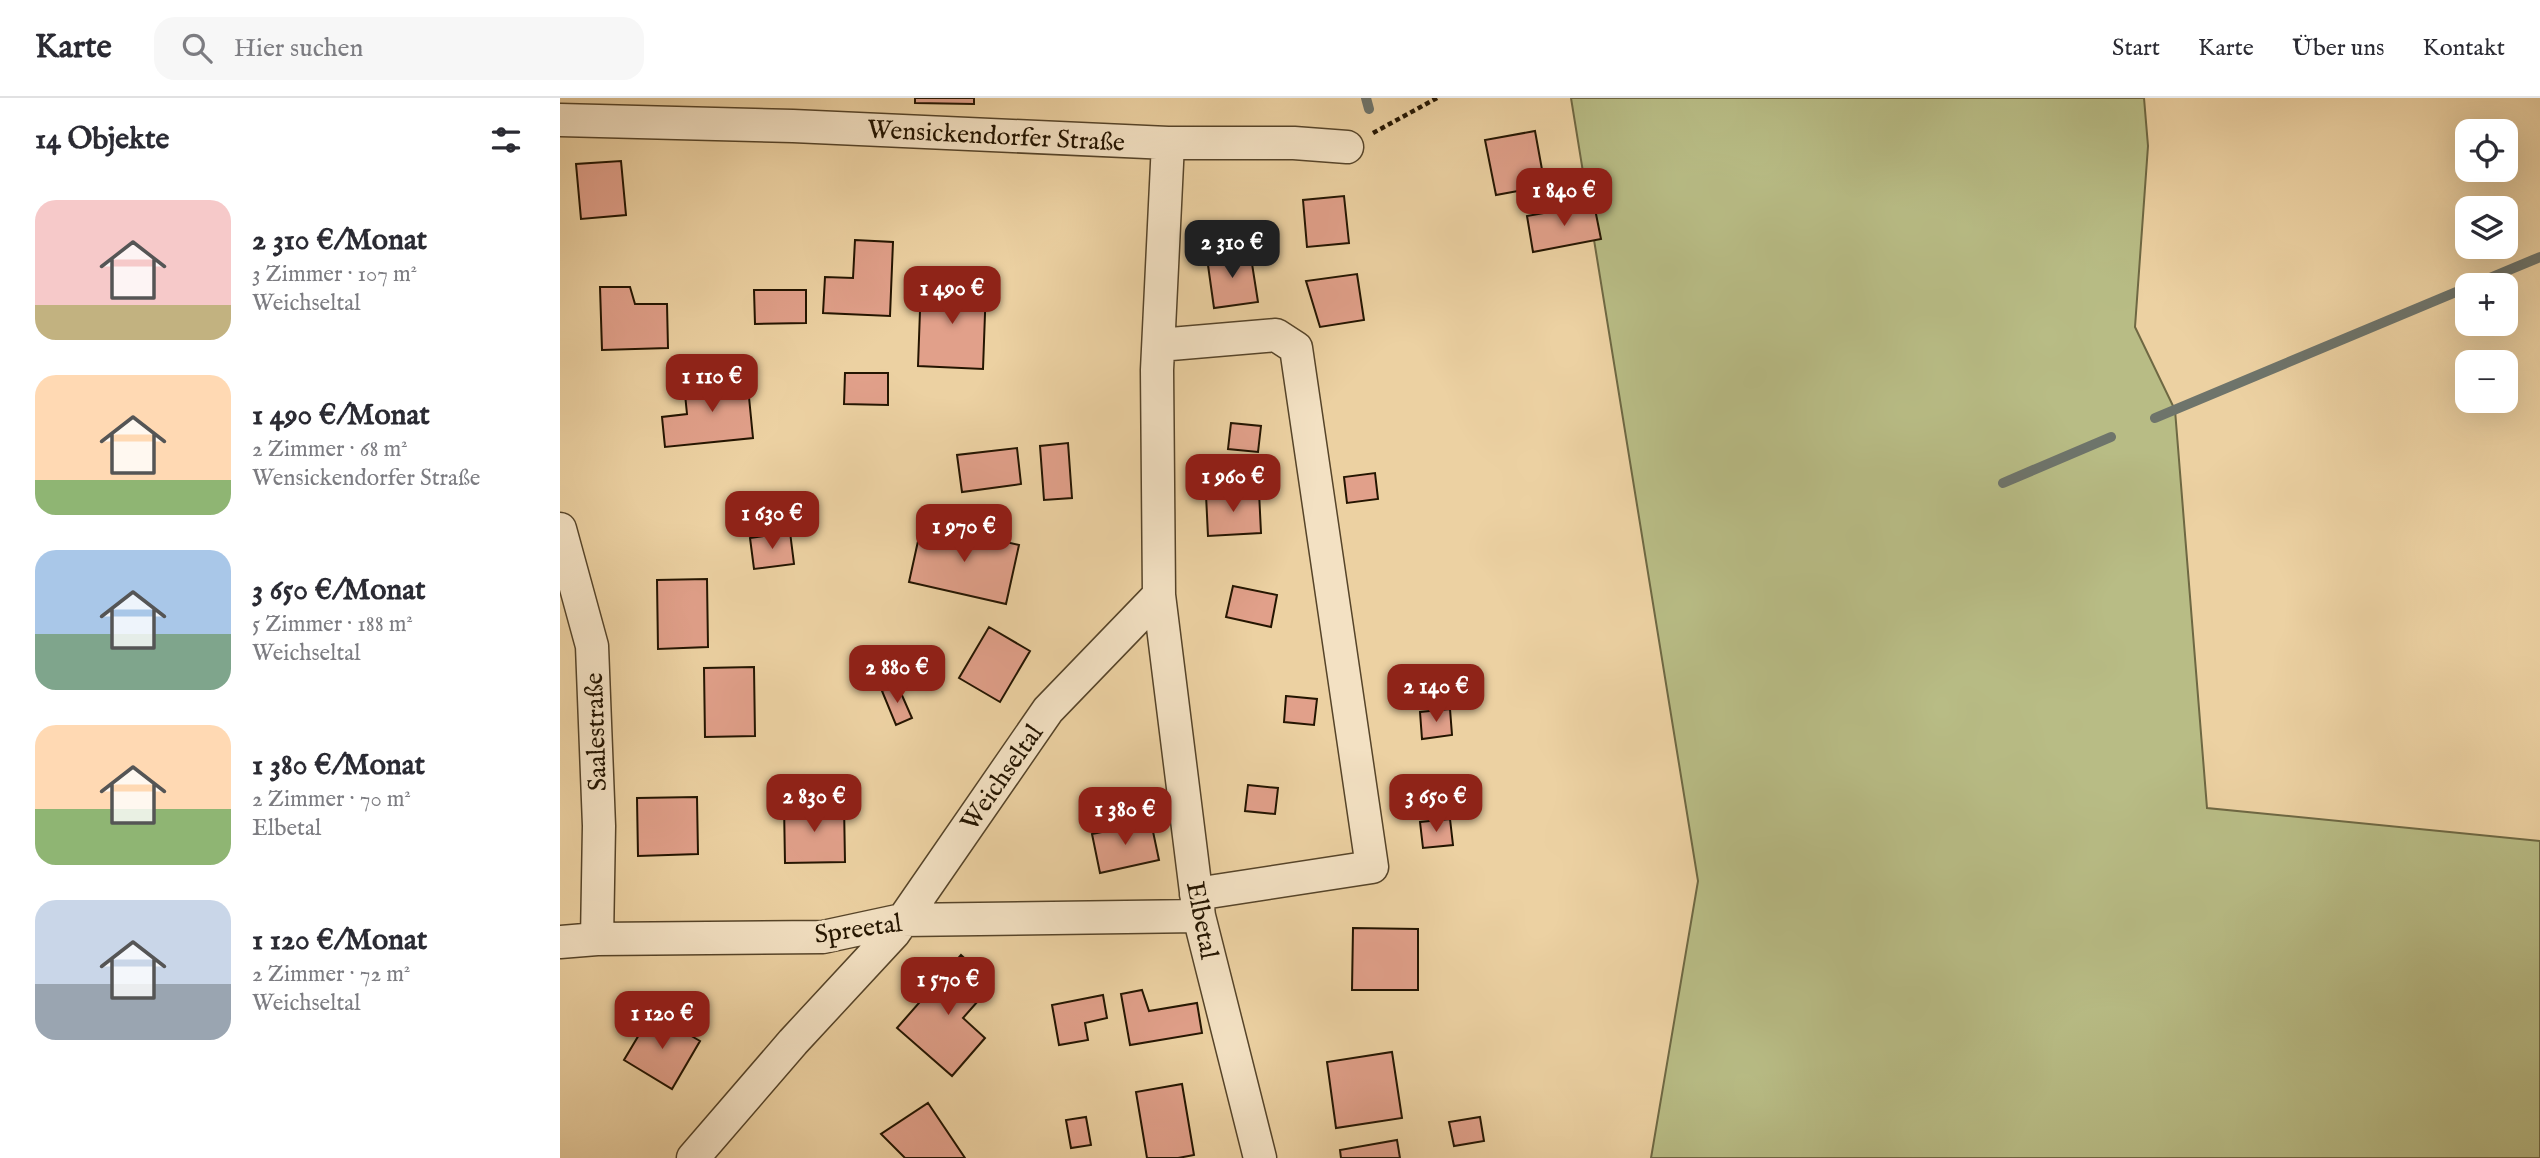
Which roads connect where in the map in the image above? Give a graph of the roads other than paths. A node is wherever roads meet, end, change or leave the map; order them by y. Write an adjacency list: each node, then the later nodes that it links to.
1 (560, 120): 2 (street, Wensickendorfer Straße)
2 (1168, 143): 3 (street, Wensickendorfer Straße); 4 (street)
3 (1347, 147)
4 (1159, 345): 6 (street); 7 (street)
5 (560, 529): 9 (street, Saalestraße)
6 (1158, 594): 7 (street, Elbetal); 8 (street, Weichseltal)
7 (1197, 905): 8 (street, Spreetal); 12 (street, Elbetal)
8 (902, 920): 9 (street, Spreetal); 11 (street, Weichseltal)
9 (597, 939): 10 (street, Spreetal)
10 (560, 942)
11 (693, 1158)
12 (1260, 1158)

